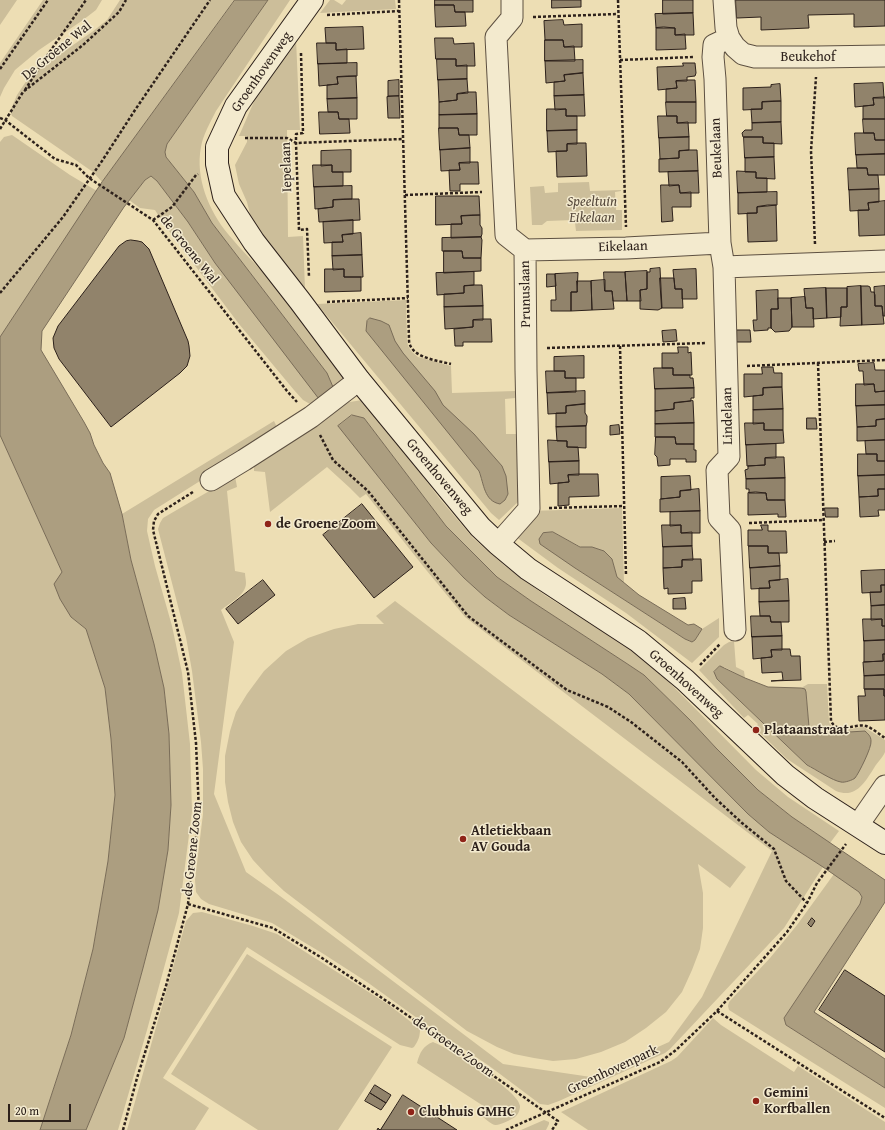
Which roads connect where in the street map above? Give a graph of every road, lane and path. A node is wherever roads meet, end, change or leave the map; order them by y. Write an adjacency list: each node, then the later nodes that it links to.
1 (48, 0): 17 (path)
2 (86, 0): 18 (path)
3 (126, 0): 18 (path, De Groene Wal)
4 (210, 0): 26 (path)
5 (399, 0): 10 (path)
6 (618, 0): 11 (path)
7 (724, 0): 12 (street)
8 (306, 8): 10 (path); 24 (path, Iepelaan); 39 (street, Groenhovenweg)
9 (512, 9): 11 (path); 27 (street, Prunuslaan)
10 (399, 11): 22 (path)
11 (618, 14): 16 (path)
12 (732, 42): 14 (street); 15 (street, Beukehof)
13 (885, 56): 15 (street, Beukehof)
14 (713, 57): 16 (path); 30 (street, Beukelaan)
15 (817, 57): 34 (path)
16 (620, 60): 31 (path)
17 (0, 69)
18 (23, 92): 20 (path, De Groene Wal)
19 (0, 118): 20 (path, de Groene Wal)
20 (5, 120): 21 (path, De Groene Wal); 26 (path, de Groene Wal)
21 (0, 129)
22 (403, 139): 24 (path); 28 (path)
23 (244, 142): 24 (path)
24 (296, 143): 36 (path, Iepelaan)
25 (196, 175): 29 (path)
26 (89, 178): 29 (path, de Groene Wal); 37 (path)
27 (504, 192): 28 (path); 32 (street, Prunuslaan)
28 (405, 195): 38 (path)
29 (153, 220): 48 (path, de Groene Wal)
30 (720, 243): 31 (street, Eikelaan); 35 (street, Beukelaan)
31 (626, 248): 32 (street, Eikelaan)
32 (525, 250): 42 (street, Prunuslaan)
33 (885, 261): 34 (street)
34 (816, 264): 35 (street)
35 (724, 267): 40 (street, Lindelaan)
36 (309, 280)
37 (0, 293)
38 (408, 298): 39 (path); 45 (path)
39 (310, 309): 47 (street, Groenhovenweg)
40 (726, 343): 41 (path); 46 (street, Lindelaan)
41 (620, 346): 42 (path); 50 (path)
42 (526, 349): 51 (street, Prunuslaan)
43 (885, 360): 44 (path)
44 (818, 363): 46 (path); 52 (path)
45 (451, 364)
46 (726, 367): 53 (street, Lindelaan)
47 (359, 380): 48 (street); 56 (street, Groenhovenweg)
48 (311, 417): 49 (street); 65 (path, de Groene Wal)
49 (211, 480): 66 (path, de Groene Zoom)
50 (624, 506): 51 (path); 57 (path)
51 (529, 509): 56 (street)
52 (823, 520): 53 (path); 55 (path)
53 (730, 530): 58 (street)
54 (835, 541): 55 (path)
55 (824, 542): 60 (path)
56 (498, 544): 59 (street, Groenhovenweg)
57 (626, 575)
58 (735, 630): 59 (path)
59 (686, 680): 62 (street, Groenhovenweg)
60 (885, 738)
61 (885, 786): 62 (street)
62 (858, 825): 63 (street, Groenhovenweg)
63 (885, 843)
64 (845, 844): 65 (path, Groenhovenpark)
65 (807, 903): 67 (path, Groenhovenpark)
66 (188, 904): 68 (path, de Groene Zoom); 70 (path, de Groene Zoom)
67 (717, 1011): 68 (path, Groenhovenpark); 69 (path)
68 (545, 1112): 71 (path, Groenhovenpark); 72 (path, de Groene Zoom)
69 (885, 1118)
70 (123, 1130)
71 (506, 1130)
72 (552, 1130)

